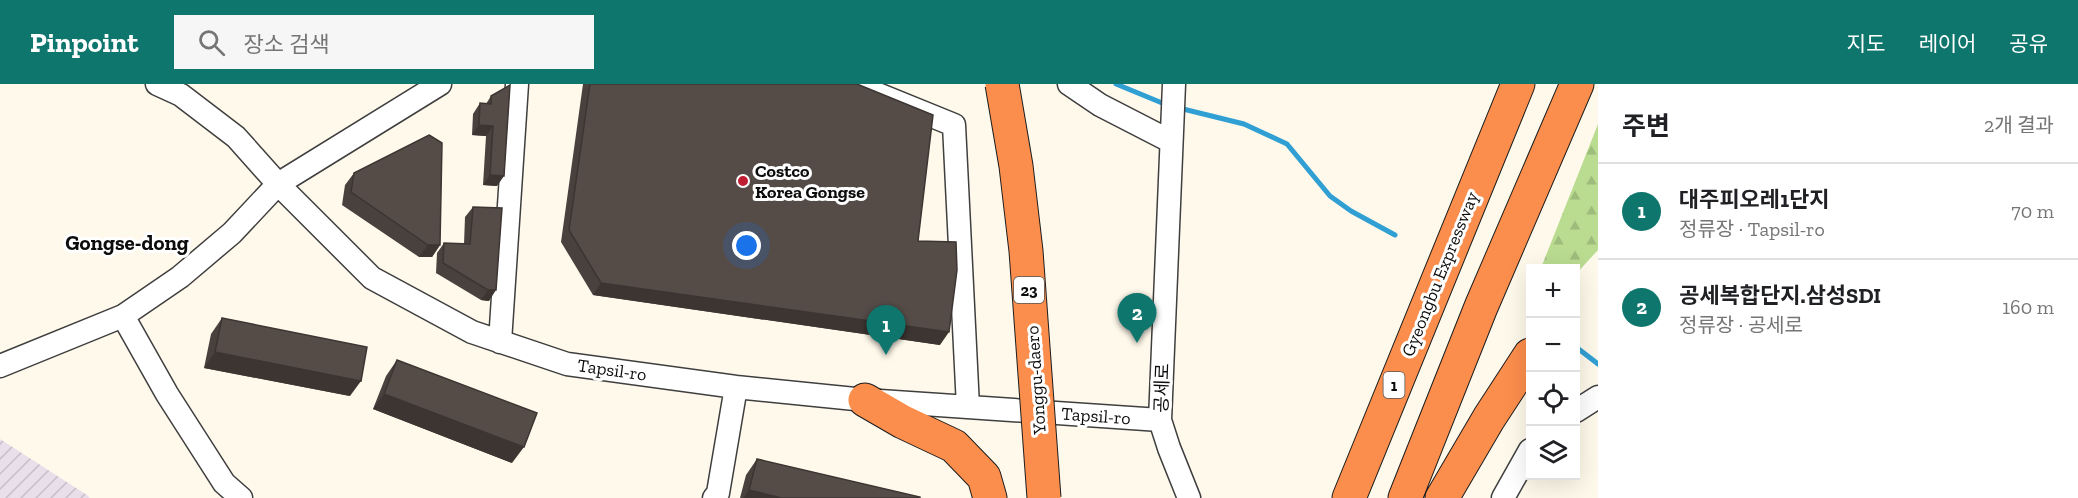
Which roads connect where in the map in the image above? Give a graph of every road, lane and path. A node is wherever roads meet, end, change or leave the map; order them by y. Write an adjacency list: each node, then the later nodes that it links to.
1 (157, 84): 11 (street, Tapsil-ro)
2 (440, 84): 11 (street)
3 (517, 84): 13 (street)
4 (854, 84): 19 (street)
5 (1002, 84): 26 (highway, Yonggu-daero / 23, bridge)
6 (1070, 84): 10 (street)
7 (1518, 84): 28 (highway, Gyeongbu Expressway / 1)
8 (1577, 84): 29 (highway)
9 (1174, 88): 10 (street, 공세로)
10 (1171, 135): 21 (street, 공세로)
11 (278, 184): 12 (street); 13 (street, Tapsil-ro)
12 (123, 316): 15 (street); 23 (street)
13 (500, 342): 16 (street, Tapsil-ro)
14 (1526, 361): 30 (highway)
15 (0, 366)
16 (736, 387): 18 (street, Tapsil-ro); 24 (street)
17 (1598, 397): 20 (street)
18 (865, 400): 19 (street, Tapsil-ro); 25 (highway)
19 (968, 407): 21 (street, Tapsil-ro)
20 (1580, 408)
21 (1161, 420): 27 (street, 공세로)
22 (1526, 457): 31 (street)
23 (241, 498)
24 (714, 498)
25 (990, 498)
26 (1044, 498)
27 (1189, 498)
28 (1349, 498)
29 (1405, 498)
30 (1442, 498)
31 (1503, 498)

